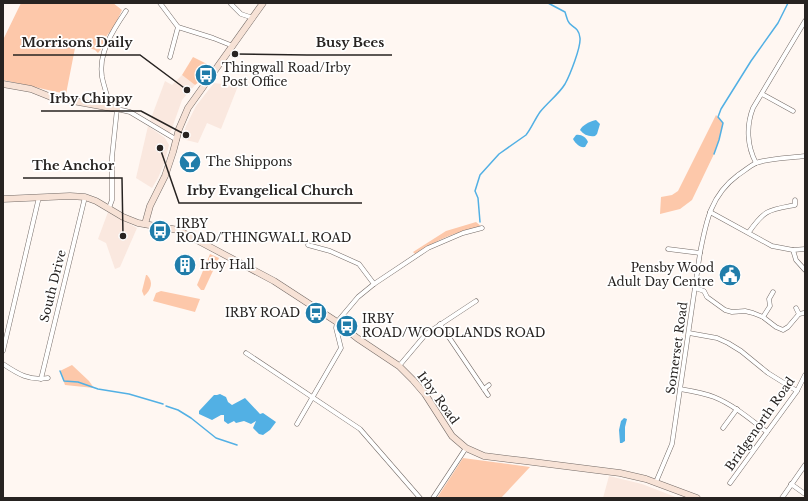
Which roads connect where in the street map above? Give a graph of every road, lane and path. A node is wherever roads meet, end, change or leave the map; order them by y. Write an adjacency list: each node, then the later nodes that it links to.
1 (160, 3): 7 (street)
2 (263, 3): 5 (street)
3 (231, 4): 5 (street)
4 (126, 11): 12 (street)
5 (253, 18): 8 (street)
6 (805, 21): 11 (street)
7 (178, 27): 8 (street); 9 (street)
8 (233, 46): 15 (street)
9 (170, 57)
10 (3, 84): 12 (street)
11 (762, 94): 14 (street); 17 (street)
12 (110, 108): 13 (street)
13 (117, 109): 15 (street); 22 (street)
14 (793, 111)
15 (176, 140): 24 (street)
16 (805, 156): 17 (street, Somerset Road)
17 (756, 163): 23 (street, Somerset Road)
18 (39, 197): 19 (street, Irby Road); 20 (street, Irby Road); 42 (street)
19 (85, 198): 22 (street, Irby Road); 48 (street, South Drive)
20 (3, 199)
21 (795, 200): 26 (street)
22 (109, 208): 24 (street, Irby Road)
23 (710, 212): 26 (street); 31 (street, Somerset Road)
24 (145, 224): 39 (street, Irby Road)
25 (482, 228): 33 (street)
26 (749, 232): 30 (street)
27 (308, 245): 33 (street)
28 (668, 249): 31 (street)
29 (805, 249): 30 (street)
30 (794, 250): 32 (street)
31 (700, 253): 34 (street, Somerset Road)
32 (805, 270)
33 (374, 284): 39 (street)
34 (695, 288): 38 (street); 41 (street, Somerset Road)
35 (773, 292): 38 (street)
36 (476, 301): 40 (street)
37 (796, 308): 38 (street)
38 (763, 317)
39 (337, 322): 45 (street, Irby Road); 54 (street)
40 (440, 324): 45 (street); 50 (street)
41 (689, 333): 51 (street, Somerset Road); 52 (street)
42 (3, 351)
43 (246, 352): 54 (street)
44 (3, 364): 48 (street)
45 (399, 366): 59 (street, Irby Road)
46 (805, 375): 52 (street, Bridgenorth Road)
47 (48, 378): 48 (street)
48 (41, 379)
49 (489, 385): 50 (street)
50 (484, 389): 53 (street)
51 (680, 389): 55 (street); 61 (street, Somerset Road)
52 (797, 391): 58 (street, Bridgenorth Road)
53 (488, 395)
54 (312, 398): 56 (street); 65 (street)
55 (737, 409): 57 (street); 58 (street)
56 (297, 424)
57 (723, 428)
58 (767, 432): 62 (street, Bridgenorth Road)
59 (466, 448): 61 (street, Irby Road); 66 (street)
60 (805, 465): 63 (street)
61 (656, 482): 67 (street, Irby Road)
62 (730, 483)
63 (791, 484): 64 (street); 68 (street)
64 (805, 494)
65 (420, 498)
66 (433, 498)
67 (697, 498)
68 (782, 498)

